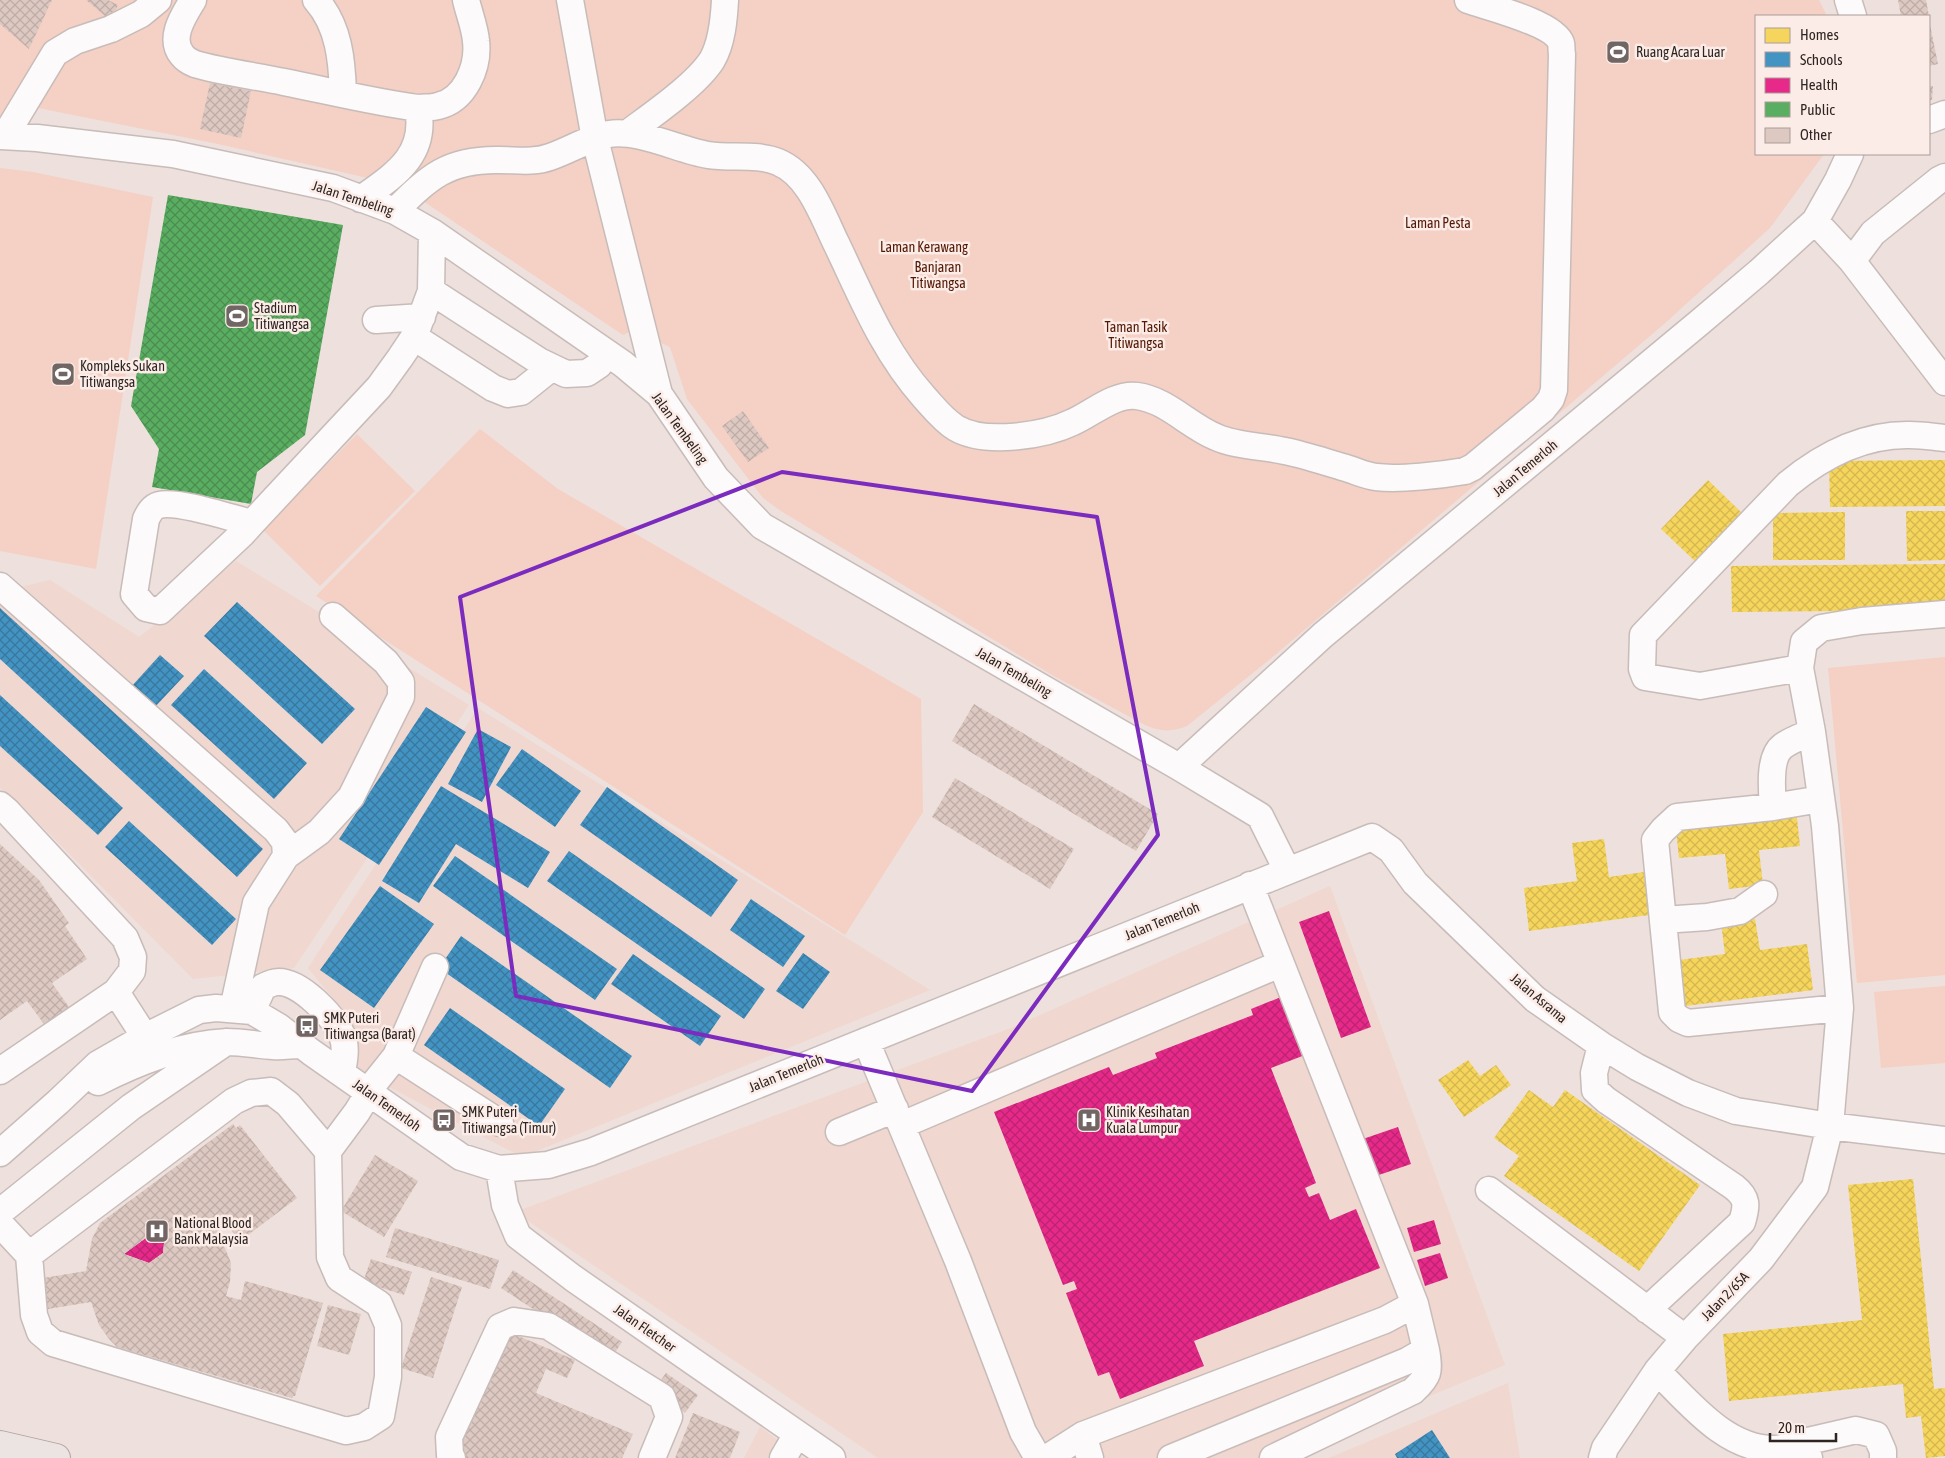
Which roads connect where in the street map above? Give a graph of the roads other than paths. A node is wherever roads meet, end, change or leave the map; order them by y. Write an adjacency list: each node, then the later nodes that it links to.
1 (158, 0): 14 (street)
2 (193, 0): 10 (street)
3 (316, 0): 10 (street)
4 (466, 0): 11 (street)
5 (570, 0): 16 (street)
6 (725, 0): 15 (street)
7 (1468, 0): 15 (street)
8 (1848, 0): 9 (street)
9 (1853, 15)
10 (343, 94): 11 (street)
11 (418, 108): 19 (street)
12 (1945, 114): 13 (street)
13 (1930, 120)
14 (6, 124): 19 (street, Jalan Tembeling)
15 (628, 133): 16 (street)
16 (595, 139): 20 (street); 30 (street)
17 (1850, 155): 21 (street, Jalan Temerloh)
18 (1945, 177): 23 (street)
19 (361, 199): 20 (street, Jalan Tembeling)
20 (395, 211): 22 (street, Jalan Tembeling)
21 (1815, 221): 23 (street); 38 (street, Jalan Temerloh)
22 (432, 232): 24 (street); 27 (street, Jalan Tembeling)
23 (1852, 261): 29 (street)
24 (430, 291): 26 (street); 28 (street)
25 (376, 320): 26 (street)
26 (418, 327): 28 (street); 32 (street)
27 (606, 353): 28 (street); 30 (street, Jalan Tembeling)
28 (551, 368)
29 (1945, 382)
30 (658, 394): 38 (street, Jalan Tembeling)
31 (1945, 438): 36 (street)
32 (252, 523): 32 (street)
33 (0, 586): 42 (street)
34 (1945, 614): 36 (street, Jalan 2/65A)
35 (333, 616): 42 (street)
36 (1800, 668): 37 (street, Jalan 2/65A)
37 (1812, 732): 39 (street, Jalan 2/65A); 41 (street)
38 (1179, 767): 43 (street, Jalan Tembeling)
39 (1821, 799): 41 (street); 50 (street, Jalan 2/65A)
40 (0, 805): 49 (street)
41 (1773, 807): 46 (street)
42 (286, 856): 51 (street)
43 (1287, 870): 44 (street, Jalan Temerloh); 56 (street, Jalan Asrama)
44 (1250, 885): 47 (street); 53 (street, Jalan Temerloh)
45 (1764, 894): 46 (street)
46 (1663, 920): 50 (street)
47 (1280, 964): 62 (street); 74 (street)
48 (435, 967): 57 (street)
49 (116, 992): 52 (street); 58 (street)
50 (1840, 1008): 64 (street, Jalan 2/65A)
51 (242, 1010): 52 (street); 54 (street); 55 (street, Jalan Temerloh); 59 (street)
52 (144, 1036): 61 (street)
53 (866, 1040): 62 (street); 69 (street, Jalan Temerloh)
54 (232, 1042): 55 (street); 61 (street); 71 (street)
55 (300, 1045): 59 (street, Jalan Temerloh)
56 (1600, 1045): 64 (street, Jalan Asrama); 75 (street)
57 (396, 1056): 60 (street); 63 (street)
58 (0, 1070)
59 (342, 1073): 60 (street, Jalan Temerloh)
60 (369, 1093): 67 (street); 69 (street, Jalan Temerloh)
61 (58, 1102): 68 (street)
62 (898, 1117): 65 (street); 88 (street)
63 (500, 1123)
64 (1830, 1126): 66 (street, Jalan Asrama); 76 (street, Jalan 2/65A)
65 (839, 1132)
66 (1945, 1140)
67 (328, 1151): 73 (street); 73 (street)
68 (0, 1152)
69 (499, 1169): 79 (street, Jalan Fletcher)
70 (1488, 1190): 75 (street)
71 (0, 1212)
72 (0, 1224): 73 (street)
73 (28, 1255)
74 (1415, 1304): 77 (street); 81 (street)
75 (1647, 1310): 76 (street)
76 (1685, 1338): 78 (street, Jalan 2/65A)
77 (1426, 1350): 90 (street); 91 (street)
78 (1657, 1371): 82 (street); 92 (street, Jalan 2/65A)
79 (797, 1434): 86 (street); 87 (street, Jalan Fletcher)
80 (0, 1445): 83 (main road)
81 (1087, 1446): 89 (street)
82 (1807, 1450): 93 (street)
83 (56, 1458)
84 (452, 1458): 85 (street)
85 (652, 1458)
86 (784, 1458)
87 (832, 1458)
88 (1038, 1458)
89 (1047, 1458)
90 (1171, 1458)
91 (1273, 1458)
92 (1602, 1458)
93 (1883, 1458)

